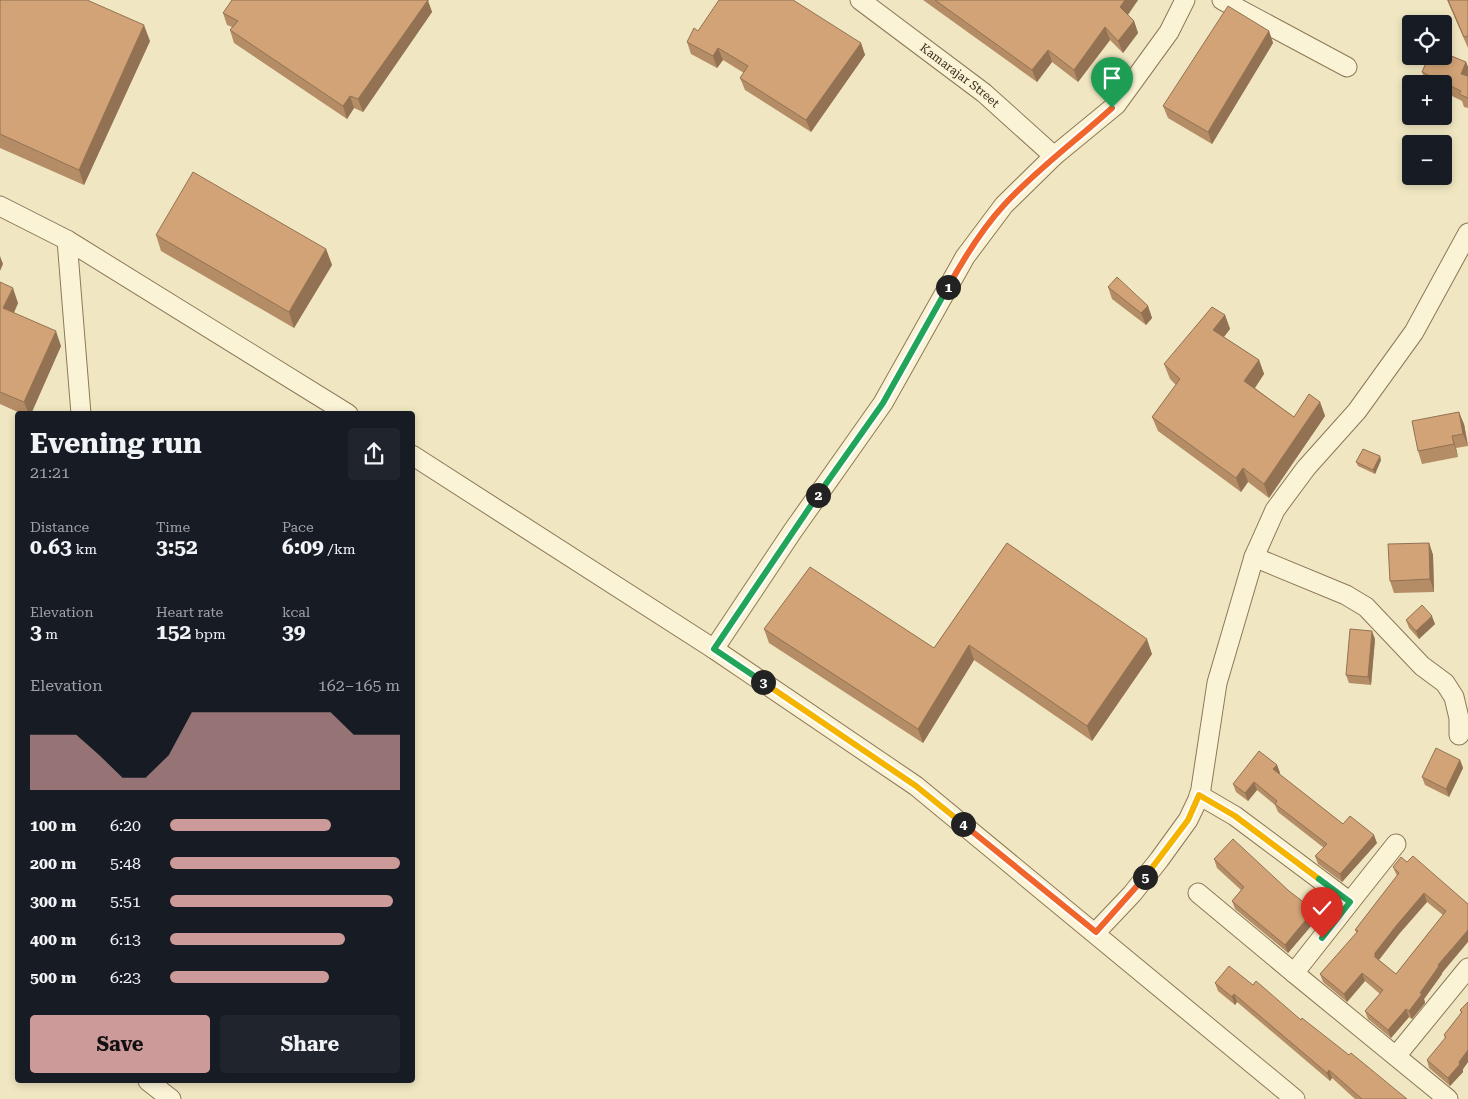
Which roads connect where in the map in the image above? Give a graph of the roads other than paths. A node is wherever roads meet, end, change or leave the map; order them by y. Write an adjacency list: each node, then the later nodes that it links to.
1 (860, 0): 5 (street, Kamarajar Street)
2 (1186, 0): 5 (street)
3 (1222, 0): 4 (street)
4 (1347, 68)
5 (1054, 156): 13 (street)
6 (0, 206): 8 (street)
7 (1468, 233): 12 (street)
8 (68, 240): 9 (street); 10 (street)
9 (81, 411)
10 (343, 411)
11 (415, 457): 13 (street)
12 (1254, 557): 14 (street); 15 (street)
13 (714, 649): 19 (street)
14 (1459, 735)
15 (1199, 795): 18 (street); 19 (street)
16 (1396, 844): 18 (street)
17 (1198, 893): 21 (street)
18 (1350, 902): 21 (street)
19 (1096, 932): 25 (street)
20 (1468, 968): 22 (street)
21 (1294, 974): 22 (street)
22 (1396, 1056): 26 (street)
23 (151, 1083): 24 (street)
24 (171, 1099)
25 (1295, 1099)
26 (1448, 1099)

